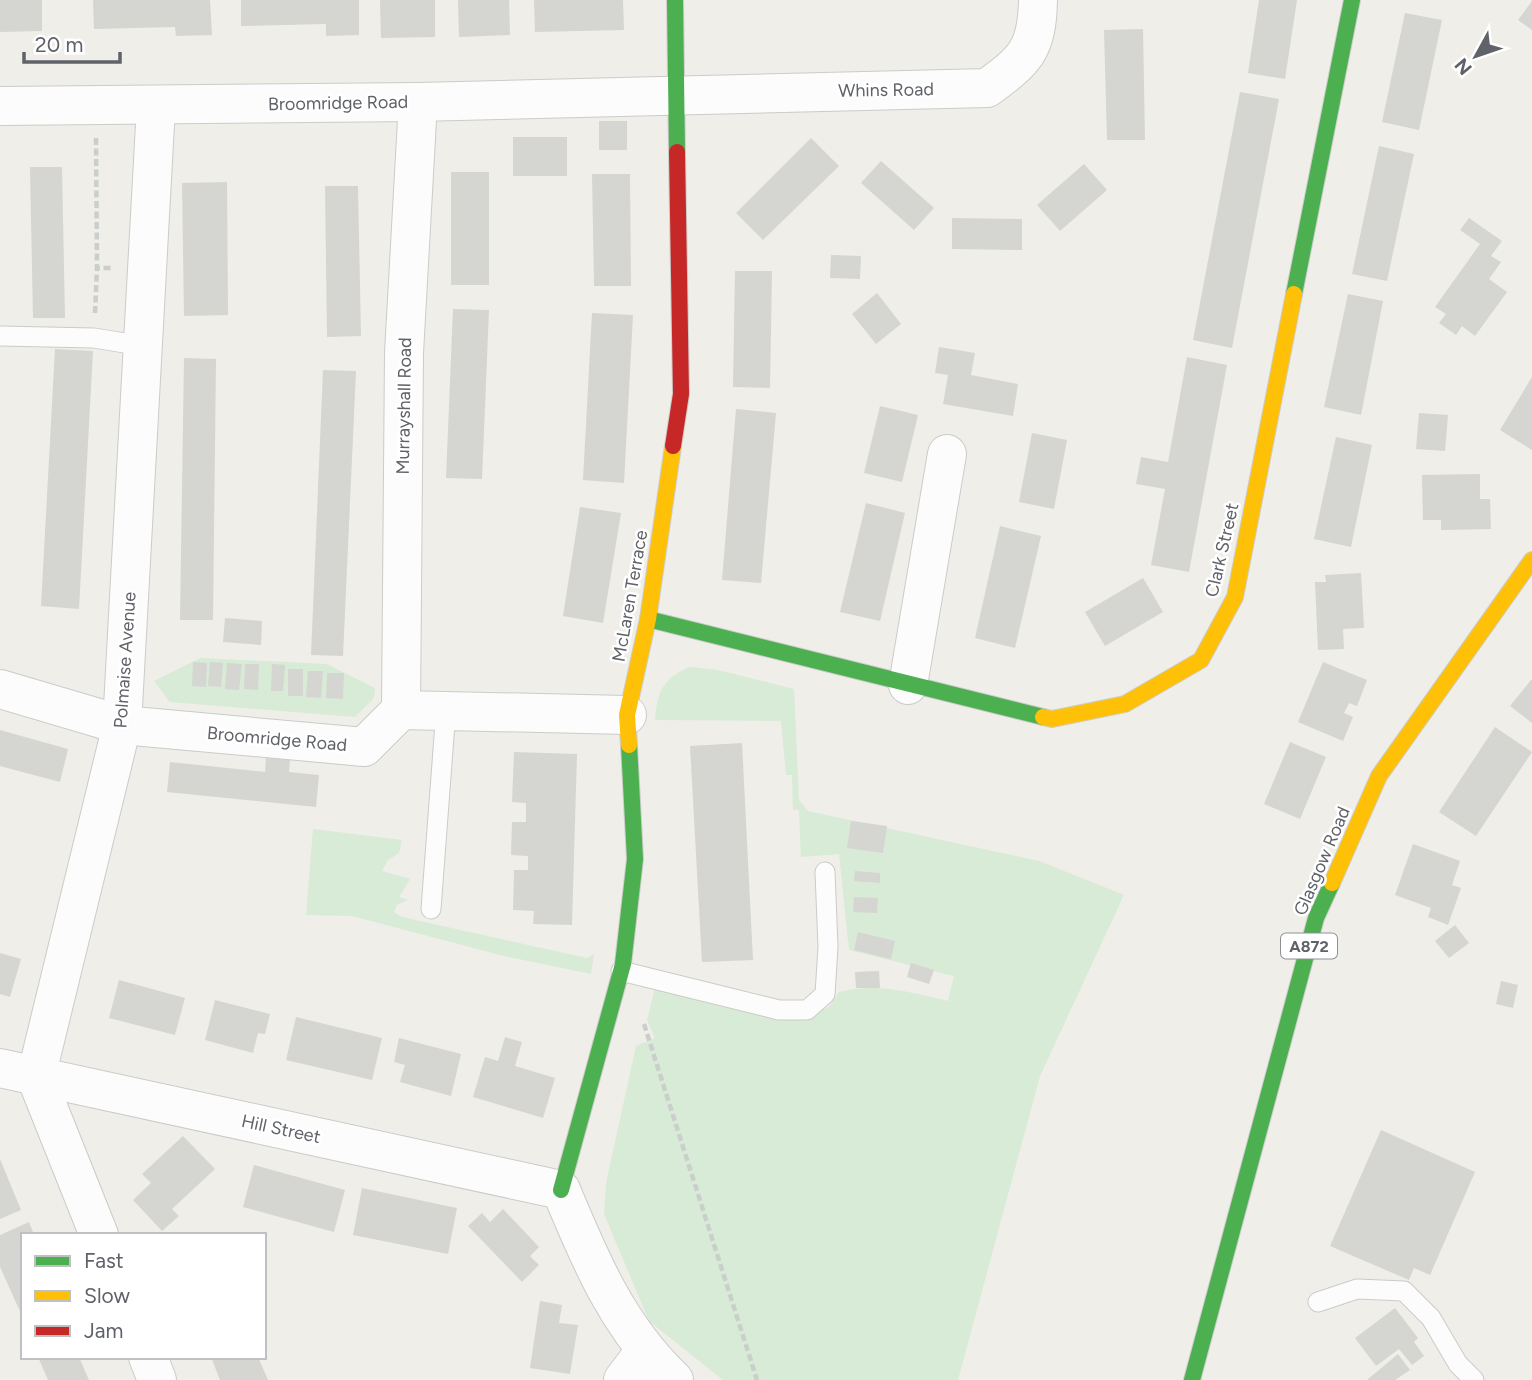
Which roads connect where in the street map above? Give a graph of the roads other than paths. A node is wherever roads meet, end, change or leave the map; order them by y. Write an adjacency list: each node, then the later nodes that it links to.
1 (675, 0): 4 (street, McLaren Terrace)
2 (1038, 0): 4 (street, Whins Road)
3 (1352, 0): 13 (street, Clark Street)
4 (675, 94): 5 (street, Broomridge Road); 12 (street, McLaren Terrace)
5 (418, 102): 7 (street, Broomridge Road); 15 (street, Murrayshall Road)
6 (0, 106): 7 (street, Broomridge Road)
7 (156, 106): 9 (street, Polmaise Avenue)
8 (0, 336): 9 (lane)
9 (143, 346): 18 (street, Polmaise Avenue)
10 (947, 454): 13 (street)
11 (1532, 560): 30 (street, Glasgow Road / A872)
12 (648, 619): 13 (street, Clark Street); 17 (street, McLaren Terrace)
13 (908, 685)
14 (0, 689): 18 (street, Broomridge Road)
15 (401, 710): 16 (street); 18 (street, Broomridge Road)
16 (446, 710): 17 (street); 20 (lane)
17 (627, 715): 21 (street, McLaren Terrace)
18 (122, 726): 22 (street, Polmaise Avenue)
19 (825, 872): 21 (lane)
20 (431, 909)
21 (621, 971): 23 (street, McLaren Terrace)
22 (18, 1072): 23 (street, Hill Street); 24 (street)
23 (561, 1190): 27 (street)
24 (98, 1233)
25 (1318, 1302): 31 (lane)
26 (149, 1359): 28 (street)
27 (633, 1366): 29 (street)
28 (158, 1380)
29 (674, 1380)
30 (1192, 1380)
31 (1474, 1380)

